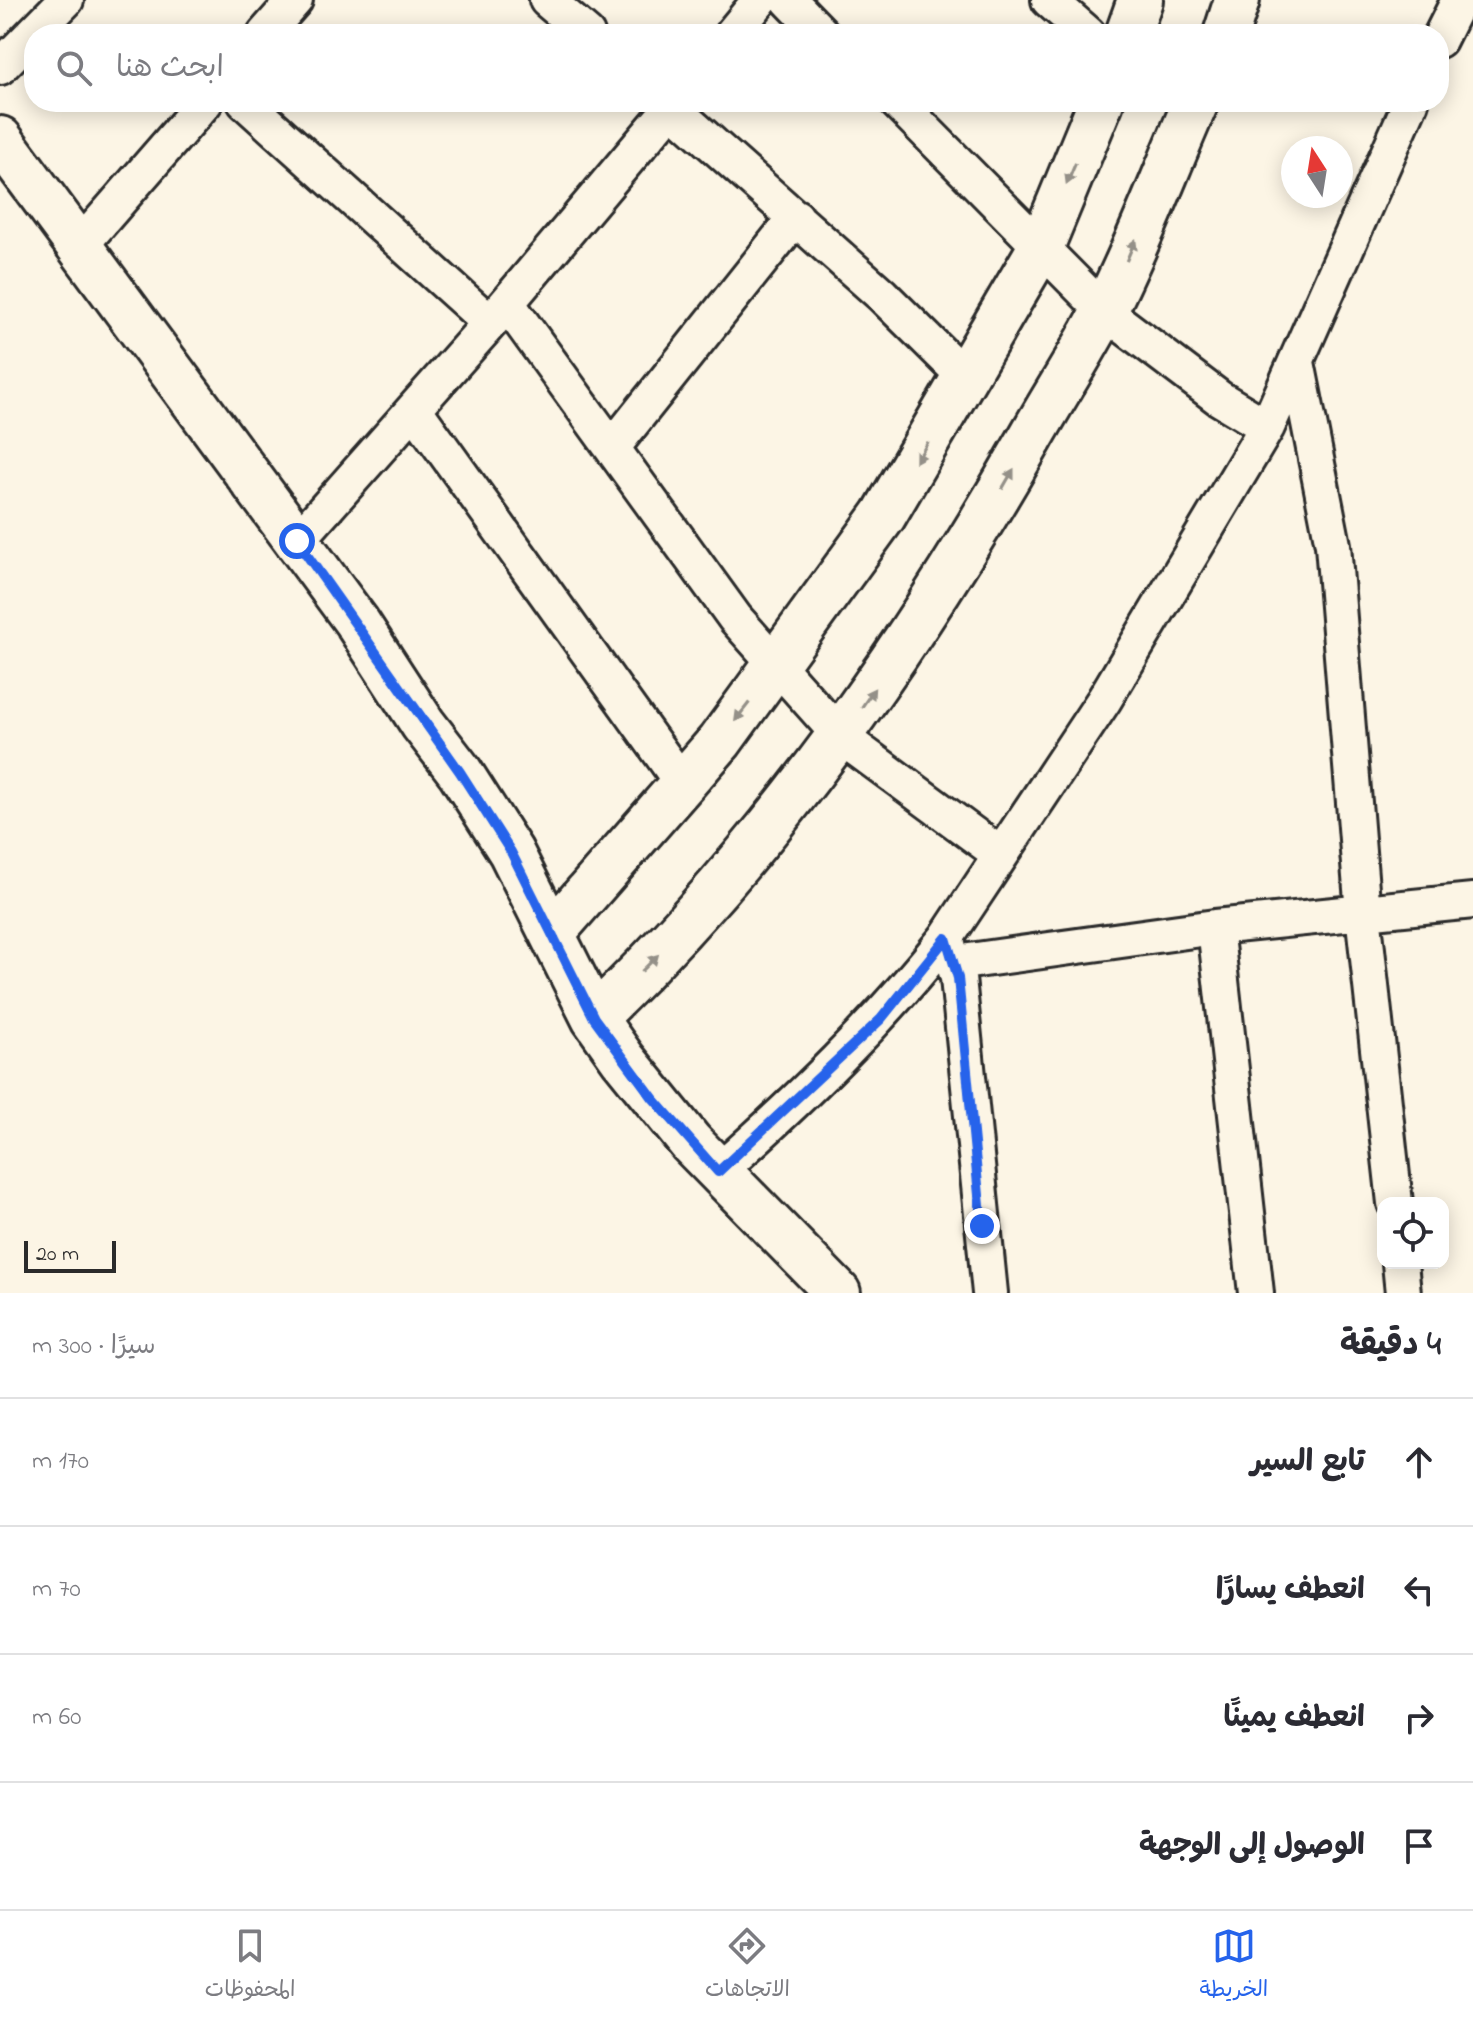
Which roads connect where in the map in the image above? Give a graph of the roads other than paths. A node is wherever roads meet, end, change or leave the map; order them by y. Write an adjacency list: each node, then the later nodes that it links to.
1 (66, 0): 10 (street)
2 (295, 0): 11 (street)
3 (547, 0): 12 (street)
4 (760, 0): 13 (street)
5 (789, 0): 14 (street)
6 (1049, 0): 15 (street)
7 (1140, 0): 16 (street)
8 (1237, 0): 17 (street)
9 (1459, 0): 18 (street)
10 (42, 24)
11 (274, 24)
12 (575, 24)
13 (740, 24)
14 (812, 24)
15 (1077, 24)
16 (1132, 24)
17 (1229, 24)
18 (1447, 24)
19 (24, 43): 20 (street)
20 (0, 67)
21 (196, 112): 32 (street)
22 (257, 112): 34 (street)
23 (664, 112): 34 (street)
24 (680, 112): 30 (street)
25 (907, 112): 31 (street)
26 (1097, 112): 31 (street, one-way to 31)
27 (1192, 112): 33 (street, one-way to 27)
28 (1407, 112): 35 (street)
29 (0, 139): 32 (street)
30 (796, 217): 36 (street); 39 (street)
31 (1042, 245): 33 (street); 36 (street)
32 (78, 248): 40 (street)
33 (1104, 311): 38 (street); 42 (street, one-way to 33)
34 (498, 313): 37 (street); 39 (street)
35 (1297, 362): 38 (street); 46 (street)
36 (966, 378): 41 (street, one-way to 41)
37 (414, 409): 40 (street); 43 (street)
38 (1267, 427): 44 (street)
39 (612, 448): 41 (street)
40 (297, 541): 48 (street)
41 (776, 667): 42 (street); 43 (street, one-way to 43)
42 (841, 737): 44 (street); 50 (street, one-way to 42)
43 (682, 783): 48 (street)
44 (1001, 855): 49 (street)
45 (1473, 901): 46 (street)
46 (1363, 913): 47 (street); 52 (street)
47 (1215, 927): 49 (street); 56 (street)
48 (553, 932): 50 (street)
49 (951, 950): 51 (street); 55 (street)
50 (594, 1018): 51 (street)
51 (718, 1172): 54 (street)
52 (1394, 1197)
53 (1401, 1269): 57 (street)
54 (838, 1293)
55 (990, 1293)
56 (1256, 1293)
57 (1403, 1293)

